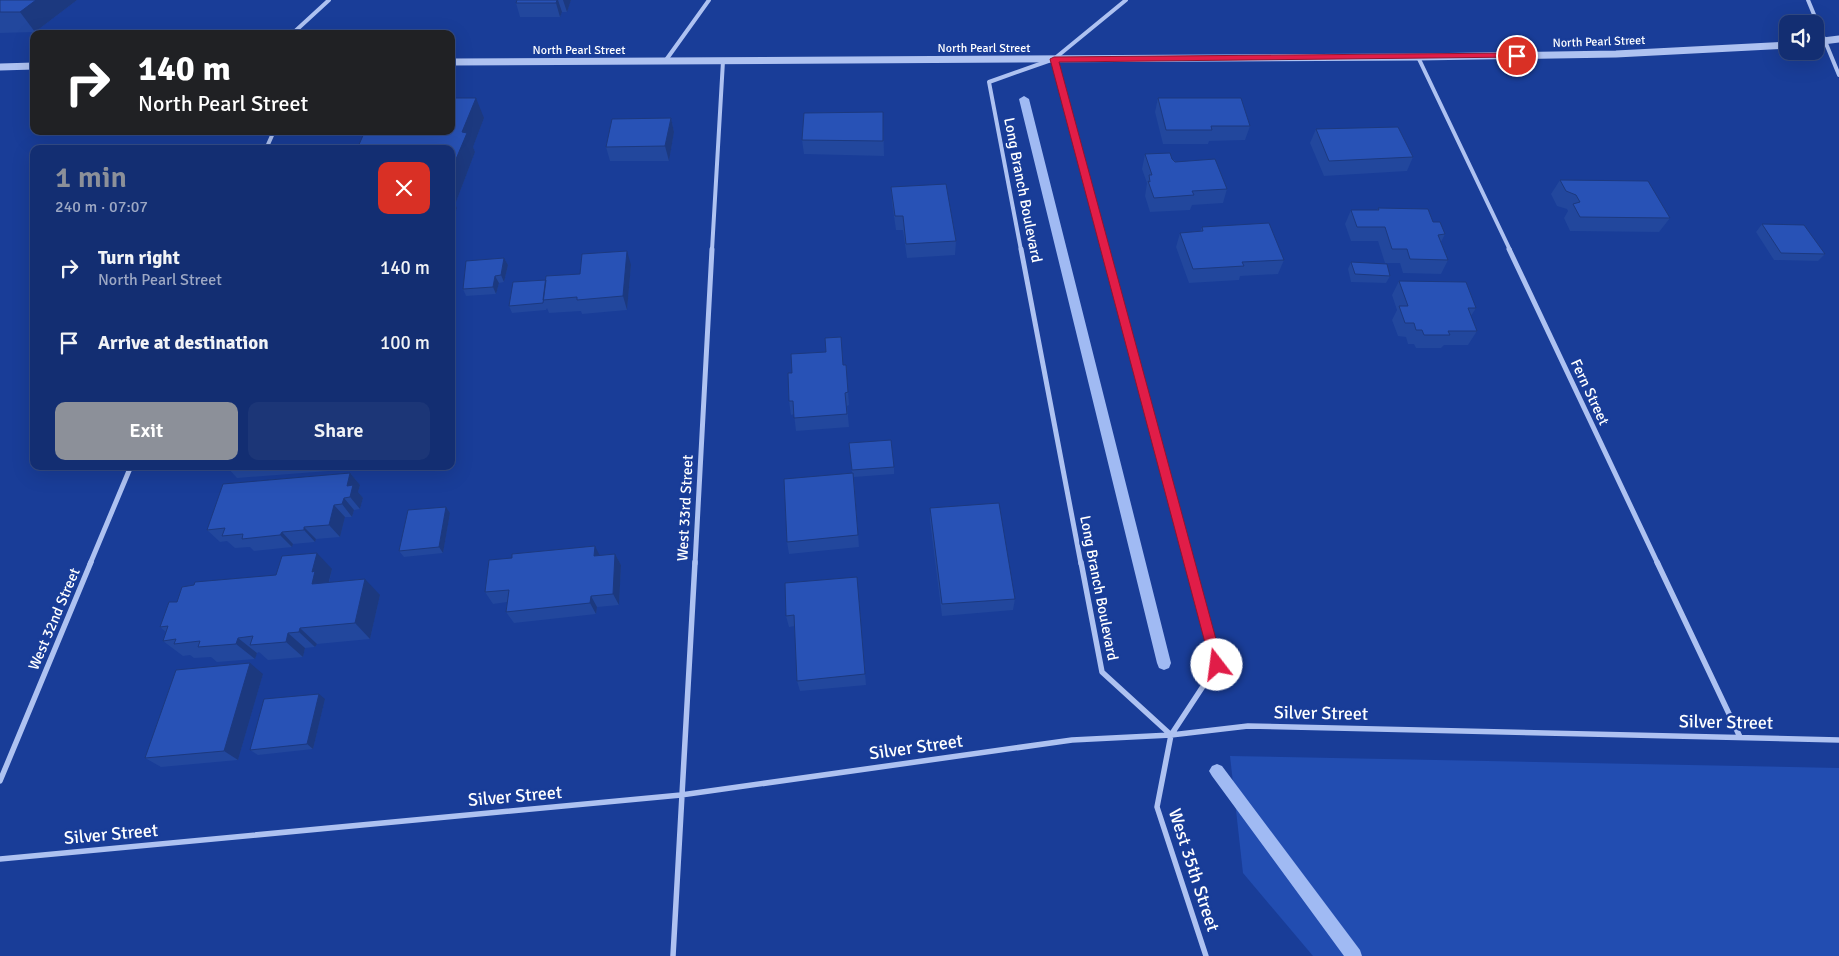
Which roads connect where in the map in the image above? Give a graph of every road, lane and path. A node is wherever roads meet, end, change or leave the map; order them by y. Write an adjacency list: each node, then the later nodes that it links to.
1 (328, 0): 6 (street)
2 (709, 0): 12 (street)
3 (1126, 0): 11 (street, Long Branch Boulevard)
4 (1808, 0): 5 (street)
5 (1814, 15)
6 (296, 30)
7 (1839, 39): 8 (street)
8 (1824, 41): 17 (street)
9 (1779, 45): 10 (street, North Pearl Street)
10 (1418, 57): 11 (street, North Pearl Street); 20 (street, Fern Street)
11 (1054, 59): 13 (street, North Pearl Street); 19 (street); 19 (street, Long Branch Boulevard)
12 (666, 60): 13 (street, North Pearl Street); 14 (street, North Pearl Street)
13 (723, 61): 23 (street, West 33rd Street)
14 (455, 62)
15 (0, 66): 16 (street)
16 (30, 66)
17 (1839, 75)
18 (129, 470): 22 (street, West 32nd Street)
19 (1171, 735): 20 (street, Silver Street); 23 (street, Silver Street); 26 (street, West 35th Street)
20 (1740, 737): 21 (street, Silver Street)
21 (1839, 740)
22 (0, 781)
23 (682, 795): 24 (street, Silver Street); 25 (street, West 33rd Street)
24 (0, 859)
25 (673, 956)
26 (1206, 956)

